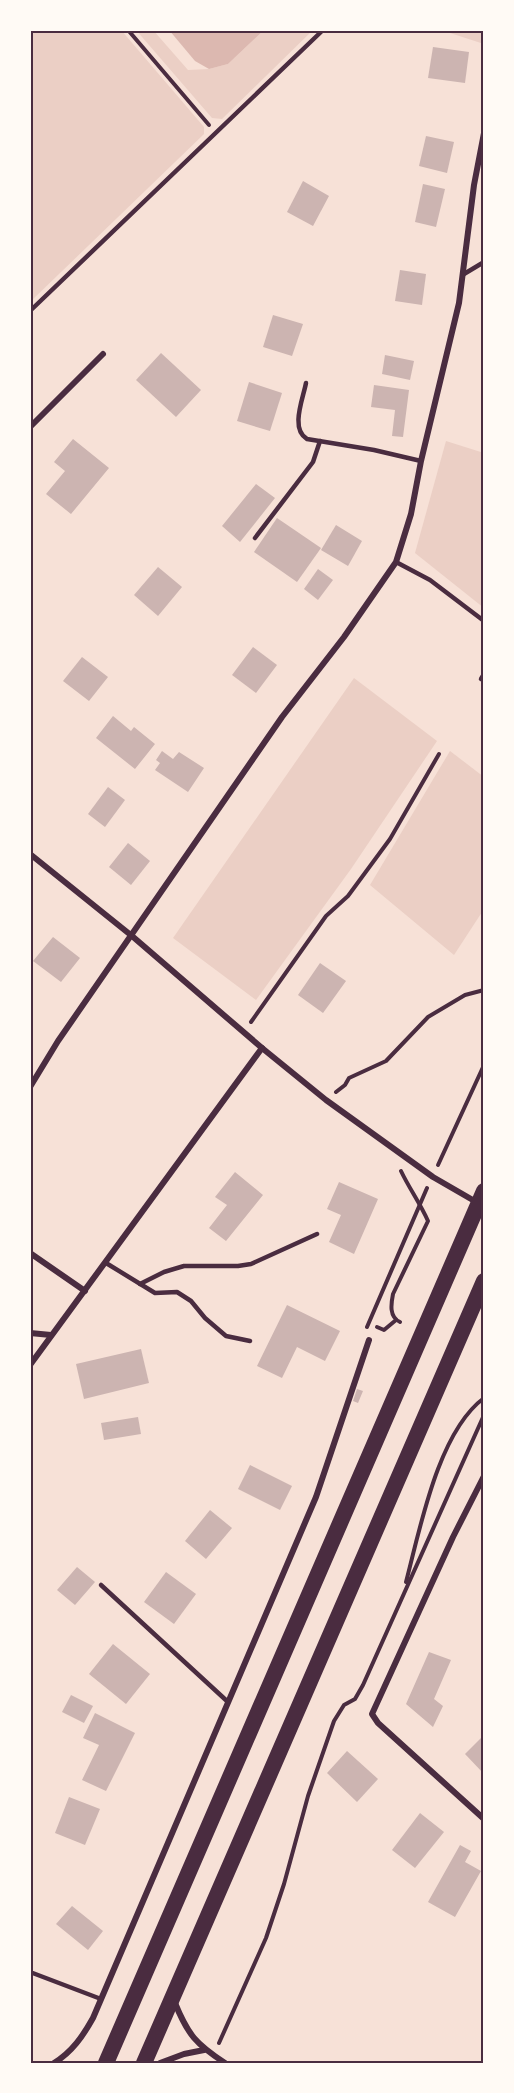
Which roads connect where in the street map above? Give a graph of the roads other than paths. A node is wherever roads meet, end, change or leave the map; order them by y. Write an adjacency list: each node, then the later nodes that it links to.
1 (323, 30): 5 (lane)
2 (484, 133): 4 (street)
3 (484, 262): 4 (lane)
4 (464, 274): 10 (street)
5 (30, 311)
6 (103, 354): 8 (street)
7 (306, 382): 9 (lane)
8 (30, 427)
9 (320, 441): 10 (lane); 11 (lane)
10 (421, 461): 12 (street)
11 (255, 538)
12 (396, 562): 13 (lane); 15 (street)
13 (484, 621)
14 (30, 854): 15 (street)
15 (132, 936): 16 (street); 17 (street)
16 (262, 1048): 18 (street); 21 (street)
17 (30, 1087)
18 (482, 1200): 41 (highway)
19 (317, 1234): 23 (lane)
20 (30, 1253): 24 (street)
21 (106, 1263): 23 (lane); 24 (street)
22 (484, 1281): 37 (highway)
23 (140, 1284): 28 (lane)
24 (85, 1291): 26 (street)
25 (30, 1333): 26 (street)
26 (51, 1335): 29 (street)
27 (369, 1340): 34 (street)
28 (250, 1341)
29 (30, 1365)
30 (484, 1476): 31 (street)
31 (479, 1488): 32 (street); 35 (street)
32 (484, 1495)
33 (101, 1586): 34 (lane)
34 (228, 1702): 38 (street)
35 (484, 1819)
36 (30, 1972): 38 (lane)
37 (172, 1996): 39 (street); 42 (highway)
38 (101, 1999): 40 (street)
39 (204, 2050): 43 (street); 44 (street)
40 (54, 2063)
41 (106, 2063)
42 (144, 2063)
43 (160, 2063)
44 (225, 2063)

